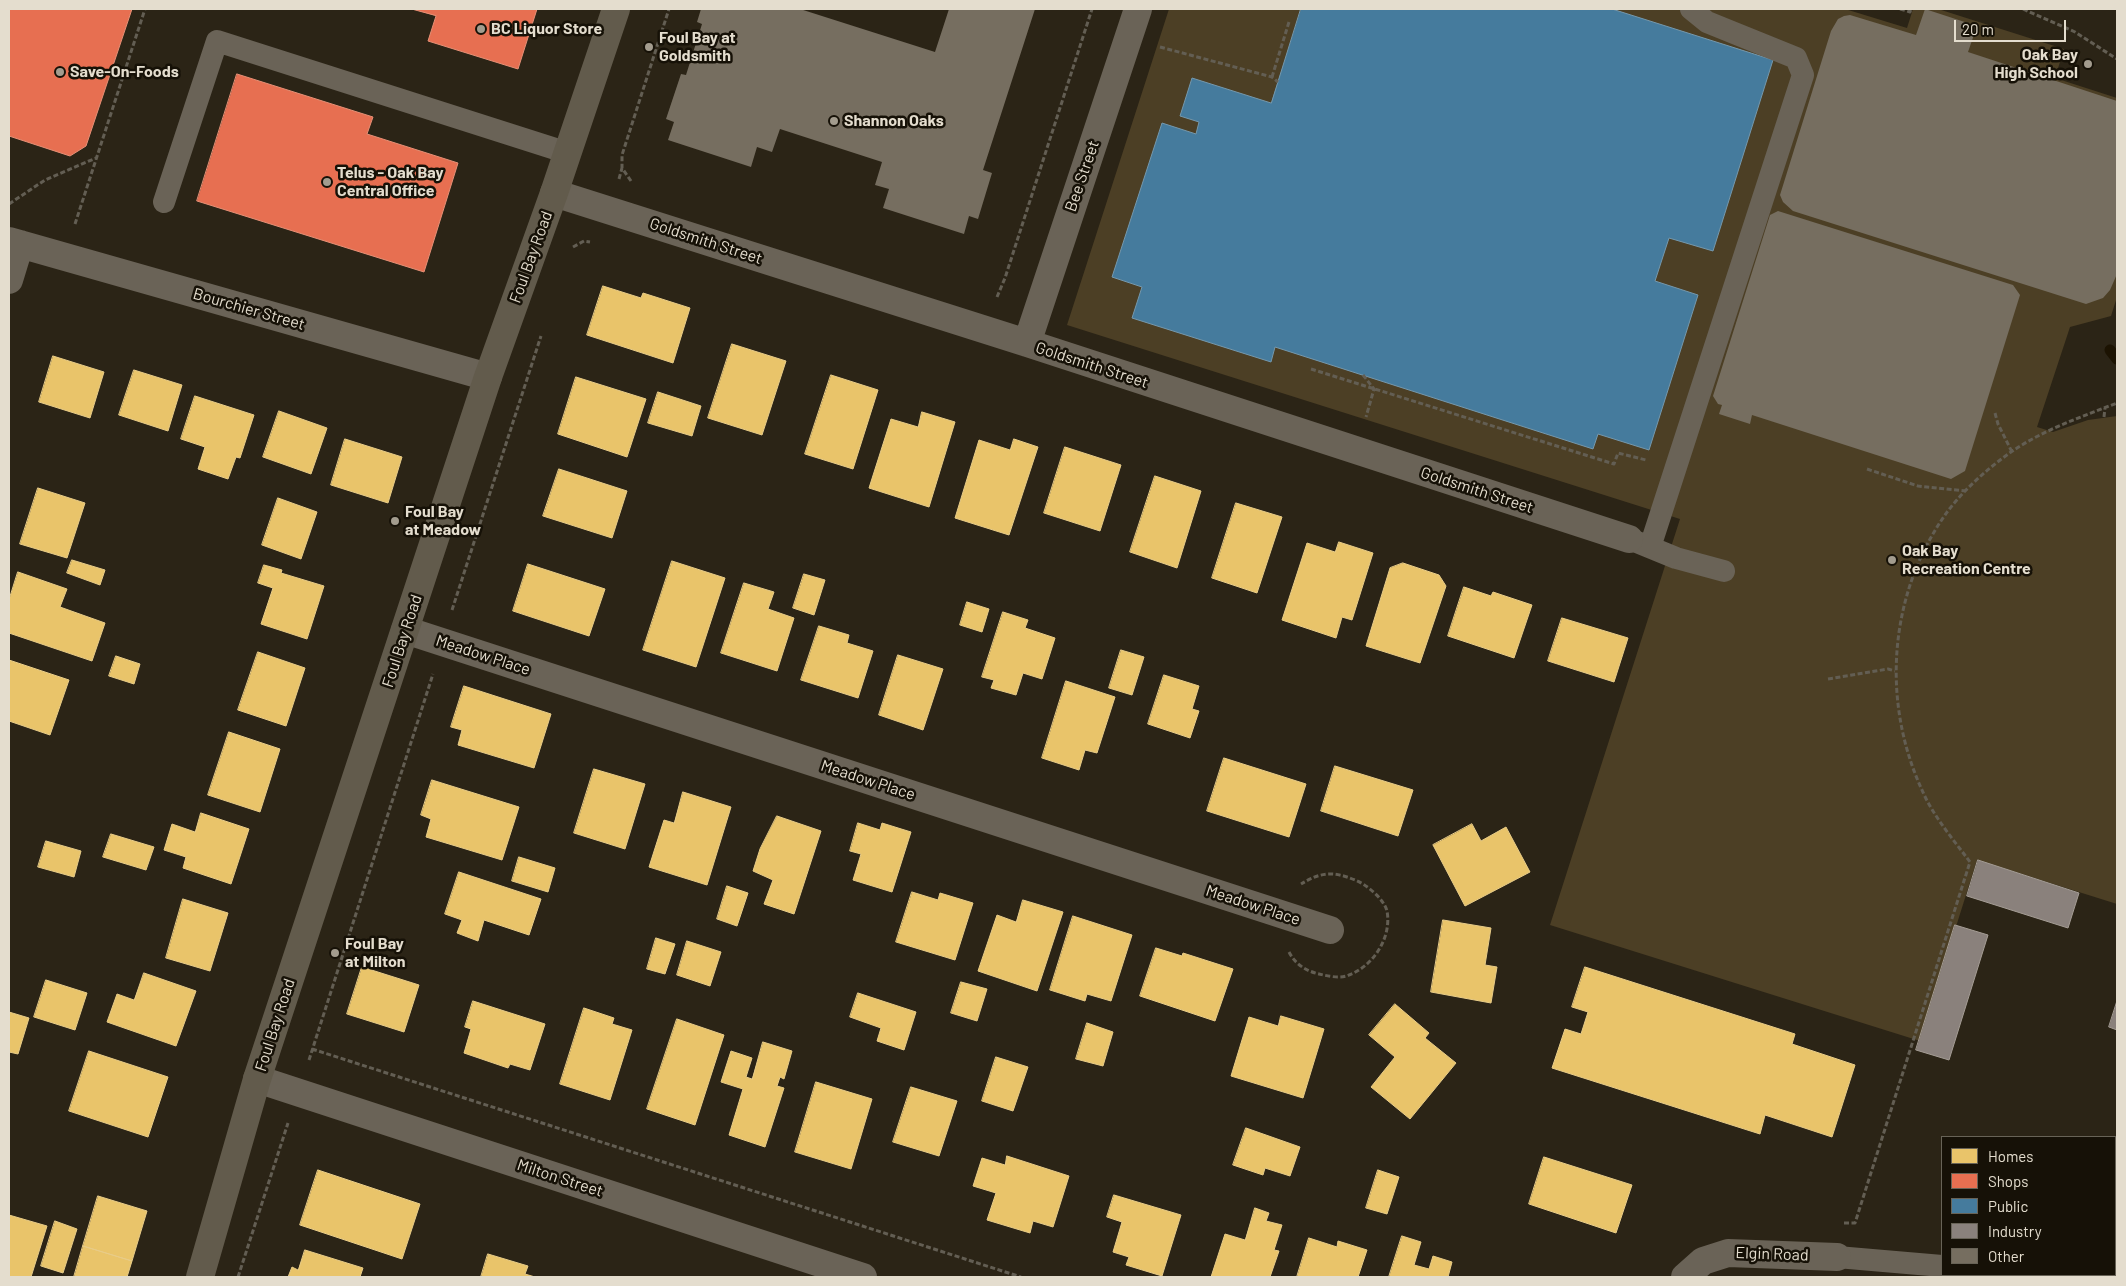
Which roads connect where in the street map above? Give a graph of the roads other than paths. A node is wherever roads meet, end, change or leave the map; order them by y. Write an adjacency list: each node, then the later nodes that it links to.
1 (616, 9): 4 (main road, Foul Bay Road)
2 (1138, 9): 9 (street, Bee Street)
3 (1690, 9): 11 (lane)
4 (568, 153): 5 (main road, Foul Bay Road); 6 (lane)
5 (554, 193): 9 (street, Goldsmith Street); 10 (main road, Foul Bay Road)
6 (164, 202)
7 (15, 242): 8 (street); 10 (street, Bourchier Street)
8 (9, 280)
9 (1027, 343): 11 (street, Goldsmith Street)
10 (488, 377): 13 (main road, Foul Bay Road)
11 (1639, 543): 12 (lane)
12 (1724, 571)
13 (405, 630): 14 (street, Meadow Place); 15 (main road, Foul Bay Road)
14 (1330, 930)
15 (257, 1079): 18 (main road, Foul Bay Road); 19 (street, Milton Street)
16 (1837, 1257): 17 (lane); 20 (street, Elgin Road)
17 (1941, 1266)
18 (200, 1277)
19 (864, 1277)
20 (1685, 1277)

